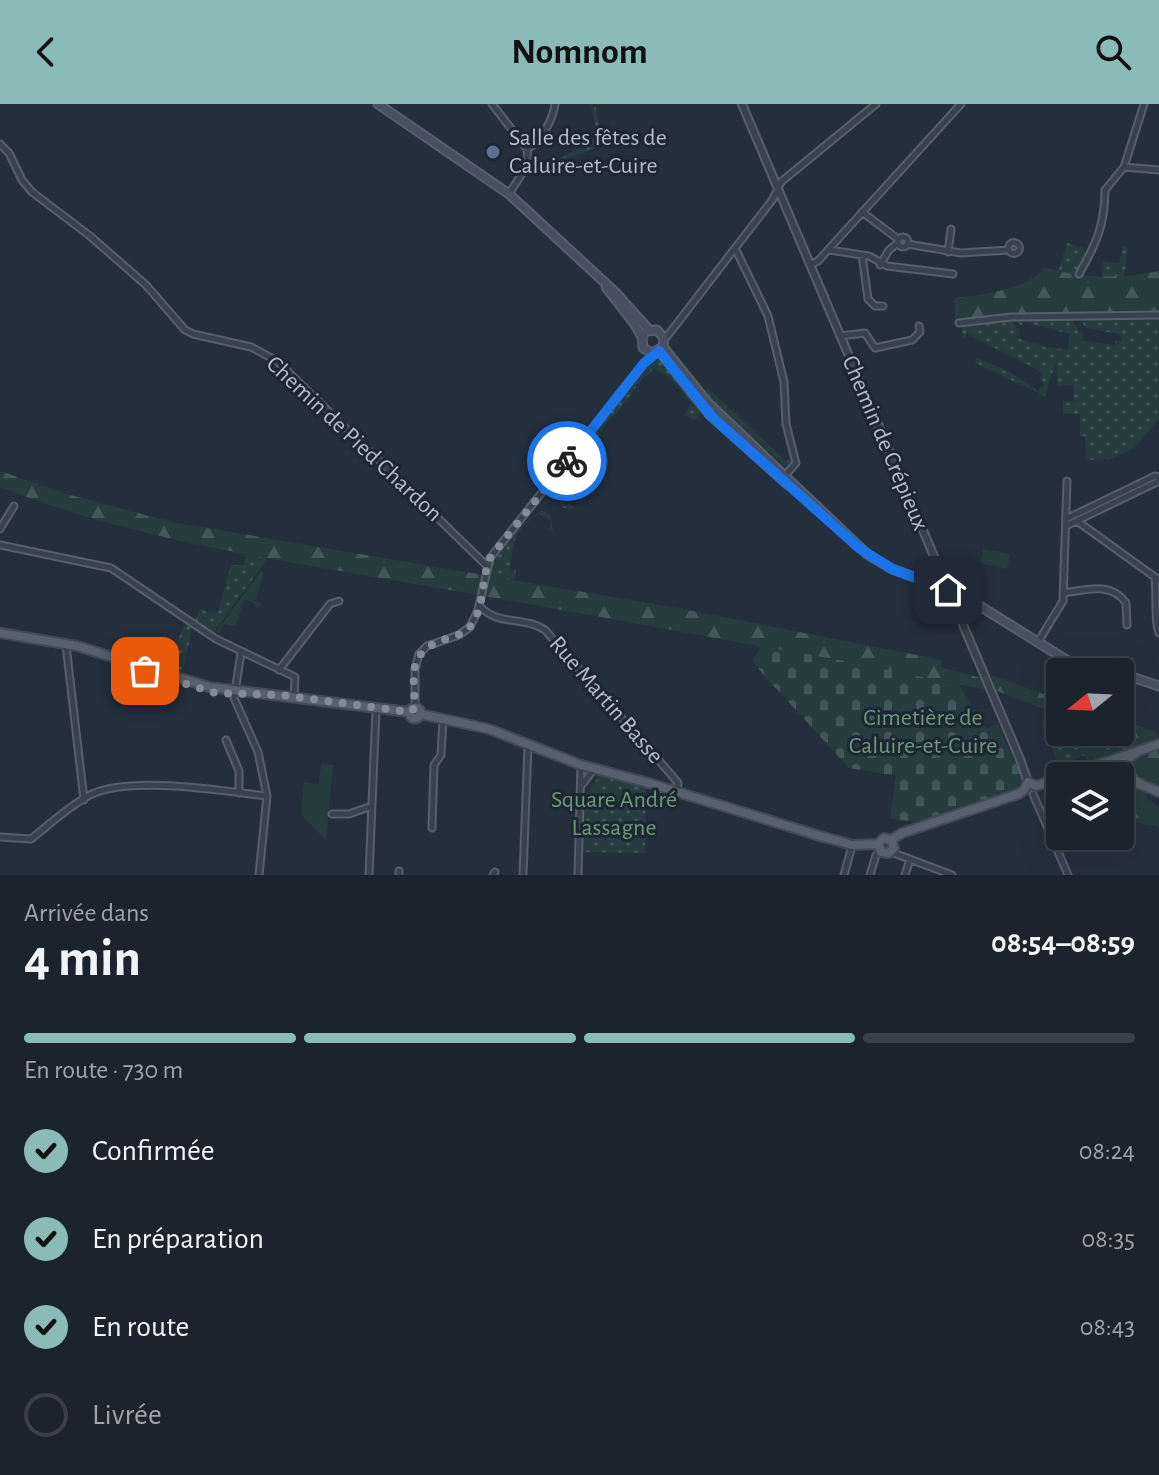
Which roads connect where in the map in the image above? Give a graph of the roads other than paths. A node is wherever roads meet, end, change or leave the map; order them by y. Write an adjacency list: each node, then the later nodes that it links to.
1 (378, 104): 13 (main road)
2 (492, 104): 9 (street)
3 (555, 104): 9 (street)
4 (742, 104): 12 (street, Chemin de Crépieux)
5 (876, 104): 12 (street)
6 (961, 104): 14 (street)
7 (1144, 104): 10 (street)
8 (0, 144): 46 (street, Chemin de Pied Chardon)
9 (527, 149): 13 (street)
10 (1124, 167): 11 (street); 25 (street)
11 (1159, 170)
12 (778, 190): 17 (street); 22 (street, Chemin de Crépieux)
13 (509, 194): 26 (main road)
14 (862, 212): 16 (street); 18 (street)
15 (951, 229): 20 (street)
16 (898, 241): 20 (street); 23 (street)
17 (735, 248): 31 (street); 38 (street)
18 (828, 250): 21 (street); 22 (street)
19 (1009, 250): 20 (street)
20 (948, 252)
21 (862, 255): 23 (street); 27 (street)
22 (810, 265): 33 (street, Chemin de Crépieux)
23 (880, 265): 24 (street)
24 (953, 274)
25 (1079, 274)
26 (600, 279): 32 (main road); 34 (main road)
27 (883, 306)
28 (1159, 315): 29 (street)
29 (959, 323)
30 (919, 326): 33 (street)
31 (673, 327): 32 (street); 35 (street)
32 (653, 330): 34 (main road); 35 (main road)
33 (840, 336): 48 (street, Chemin de Crépieux)
34 (642, 337): 36 (main road)
35 (661, 348): 36 (main road); 37 (street); 38 (main road)
36 (646, 351): 37 (street)
37 (644, 363): 46 (street)
38 (784, 477): 48 (main road)
39 (1159, 479): 42 (street); 43 (street)
40 (1067, 481): 43 (street)
41 (14, 506): 44 (street)
42 (1077, 521): 43 (street); 47 (street)
43 (1066, 523): 49 (street)
44 (0, 529)
45 (0, 545): 59 (street)
46 (487, 566): 52 (street)
47 (1157, 578): 55 (street)
48 (948, 590): 50 (main road); 53 (street, Chemin de Crépieux)
49 (1063, 593): 54 (street); 57 (street)
50 (968, 599): 53 (street); 57 (main road)
51 (339, 601): 61 (street)
52 (479, 605): 67 (street); 81 (street, Rue Martin Basse)
53 (957, 610): 80 (street, Chemin de Crépieux)
54 (1127, 625)
55 (1159, 633)
56 (4, 634): 58 (main road)
57 (1038, 642): 60 (main road)
58 (66, 646): 64 (main road); 85 (street)
59 (241, 653): 61 (street); 64 (street)
60 (1063, 658)
61 (279, 670): 65 (street)
62 (1134, 677): 63 (main road)
63 (1158, 684)
64 (234, 693): 65 (main road); 84 (street)
65 (294, 697): 66 (main road)
66 (376, 708): 67 (main road); 86 (street)
67 (415, 711): 68 (main road)
68 (443, 719): 71 (main road); 88 (street)
69 (226, 740): 83 (street)
70 (1159, 744): 72 (main road)
71 (528, 745): 74 (main road); 96 (street)
72 (1148, 748): 73 (main road); 78 (main road)
73 (1111, 762)
74 (581, 765): 75 (main road); 79 (street)
75 (594, 769): 79 (street); 81 (main road)
76 (1046, 782): 80 (main road)
77 (1134, 782): 78 (main road)
78 (1144, 786): 82 (main road)
79 (581, 787): 97 (street)
80 (1030, 788): 90 (main road); 102 (street, Chemin de Crépieux)
81 (677, 791): 91 (main road)
82 (1159, 792)
83 (239, 793): 84 (street); 85 (street)
84 (267, 796): 94 (street)
85 (84, 800): 89 (street)
86 (372, 806): 87 (street); 95 (street)
87 (332, 814)
88 (432, 828)
89 (0, 837)
90 (891, 840): 92 (main road); 92 (main road)
91 (852, 845): 92 (main road); 98 (street)
92 (883, 850): 93 (street); 99 (street)
93 (910, 859): 100 (street); 101 (street)
94 (259, 875)
95 (369, 875)
96 (523, 875)
97 (578, 875)
98 (844, 875)
99 (870, 875)
100 (905, 875)
101 (952, 875)
102 (1068, 875)

